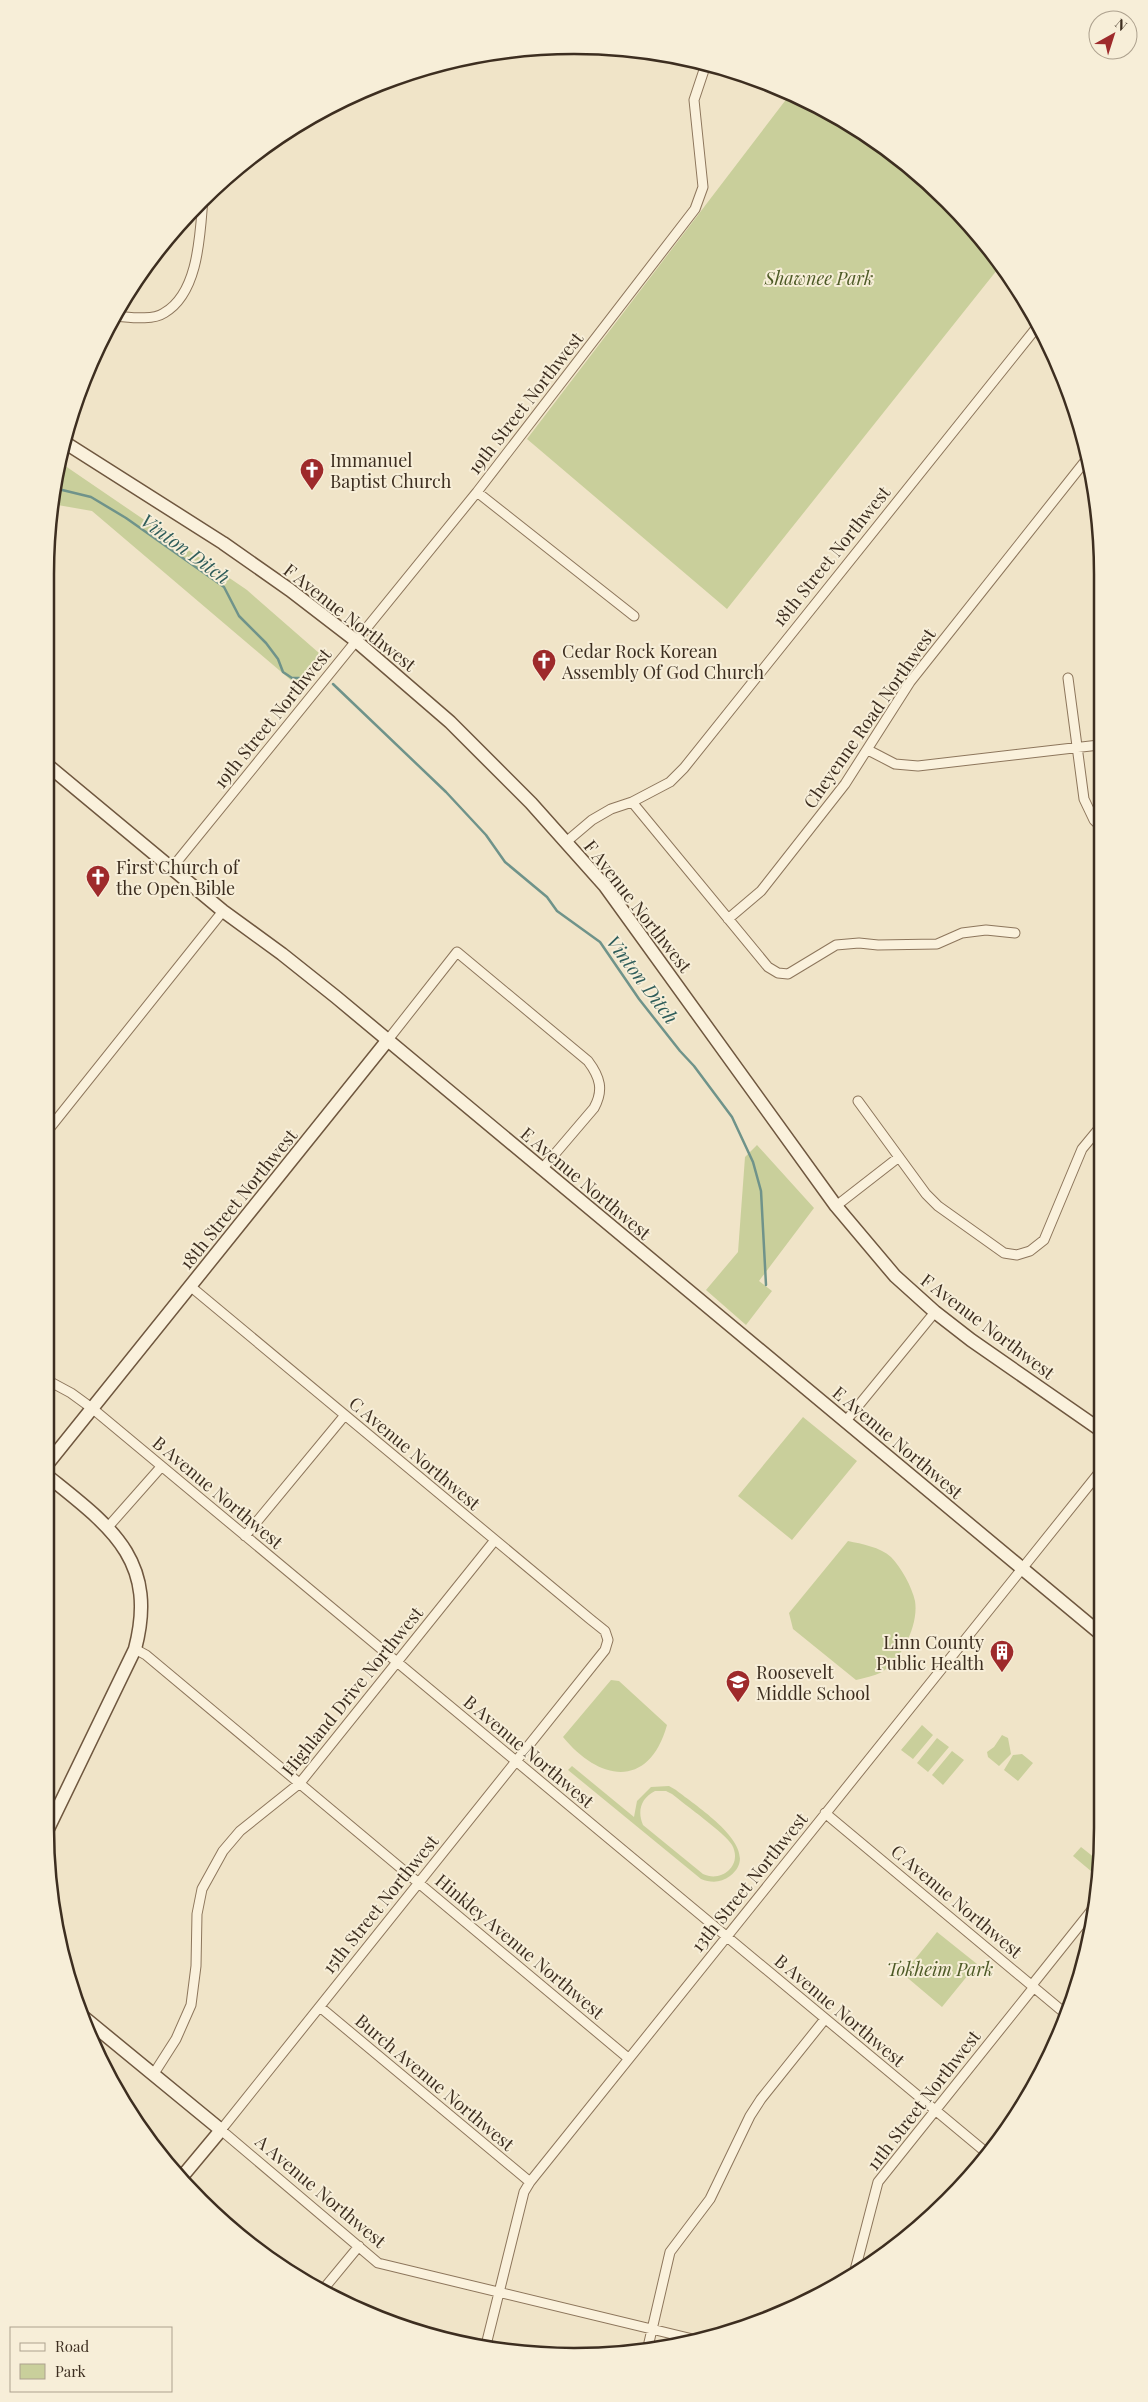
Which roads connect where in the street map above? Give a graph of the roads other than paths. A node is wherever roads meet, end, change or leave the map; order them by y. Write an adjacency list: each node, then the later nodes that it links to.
1 (704, 70): 7 (street, 19th Street Northwest)
2 (201, 211): 3 (street)
3 (122, 317)
4 (1034, 330): 15 (street, 18th Street Northwest)
5 (70, 446): 9 (street, F Avenue Northwest)
6 (1082, 465): 13 (street, Cheyenne Road Northwest)
7 (477, 492): 8 (street); 9 (street, 19th Street Northwest)
8 (634, 616)
9 (355, 640): 17 (street, F Avenue Northwest); 18 (street, 19th Street Northwest)
10 (1068, 678): 12 (street)
11 (1094, 746): 12 (street)
12 (1077, 748): 13 (street); 16 (street)
13 (868, 750): 20 (street, Cheyenne Road Northwest)
14 (54, 770): 18 (street, E Avenue Northwest)
15 (632, 802): 17 (street, 18th Street Northwest); 20 (street)
16 (1094, 820)
17 (566, 842): 28 (street, F Avenue Northwest)
18 (171, 869): 19 (street, E Avenue Northwest)
19 (223, 911): 22 (street, E Avenue Northwest); 24 (street)
20 (728, 919): 21 (street)
21 (1015, 932)
22 (387, 1041): 27 (street, E Avenue Northwest); 27 (street, 18th Street Northwest); 29 (street, 18th Street Northwest)
23 (858, 1101): 26 (street)
24 (54, 1123)
25 (1094, 1134): 26 (street)
26 (899, 1157): 28 (street)
27 (542, 1169): 34 (street, E Avenue Northwest)
28 (836, 1206): 30 (street, F Avenue Northwest)
29 (190, 1286): 32 (street, 18th Street Northwest); 33 (street, C Avenue Northwest)
30 (935, 1312): 34 (street); 35 (street, F Avenue Northwest)
31 (54, 1384): 32 (street, B Avenue Northwest)
32 (93, 1409): 36 (street, 18th Street Northwest); 37 (street, B Avenue Northwest)
33 (345, 1415): 41 (street); 42 (street, C Avenue Northwest)
34 (845, 1422): 43 (street, E Avenue Northwest)
35 (1094, 1426)
36 (54, 1456)
37 (161, 1467): 40 (street); 41 (street, B Avenue Northwest)
38 (1094, 1478): 43 (street, 13th Street Northwest)
39 (54, 1482): 40 (street)
40 (108, 1527): 45 (street)
41 (245, 1536): 47 (street, B Avenue Northwest)
42 (495, 1540): 46 (street, C Avenue Northwest); 47 (street, Highland Drive Northwest)
43 (1022, 1568): 44 (street, E Avenue Northwest); 50 (street, 13th Street Northwest)
44 (1094, 1628)
45 (135, 1648): 49 (street, Hinkley Avenue Northwest); 51 (street)
46 (605, 1650): 48 (street, 15th Street Northwest)
47 (398, 1663): 48 (street, B Avenue Northwest); 49 (street, Highland Drive Northwest)
48 (516, 1761): 52 (street, 15th Street Northwest); 54 (street, B Avenue Northwest)
49 (300, 1783): 52 (street, Hinkley Avenue Northwest); 61 (street, Highland Drive Northwest)
50 (825, 1813): 54 (street, 13th Street Northwest); 55 (street, C Avenue Northwest)
51 (54, 1816)
52 (419, 1883): 56 (street, 15th Street Northwest); 60 (street, Hinkley Avenue Northwest)
53 (1086, 1917): 55 (street, 11th Street Northwest)
54 (726, 1937): 58 (street, B Avenue Northwest); 60 (street, 13th Street Northwest)
55 (1033, 1986): 57 (street, C Avenue Northwest); 62 (street, 11th Street Northwest)
56 (320, 2007): 63 (street, 15th Street Northwest); 66 (street, Burch Avenue Northwest)
57 (1062, 2010)
58 (825, 2019): 62 (street, B Avenue Northwest); 71 (street)
59 (92, 2025): 61 (street, A Avenue Northwest)
60 (628, 2058): 66 (street, 13th Street Northwest)
61 (153, 2074): 63 (street, A Avenue Northwest)
62 (935, 2110): 64 (street, B Avenue Northwest); 68 (street, 11th Street Northwest)
63 (220, 2130): 65 (street, 15th Street Northwest); 67 (street, A Avenue Northwest)
64 (983, 2150)
65 (185, 2173)
66 (530, 2182): 70 (street, 13th Street Northwest)
67 (359, 2246): 69 (street); 70 (street, A Avenue Northwest)
68 (856, 2265)
69 (326, 2286)
70 (499, 2292): 71 (street, A Avenue Northwest); 73 (street, 13th Street Northwest)
71 (653, 2329): 72 (street, A Avenue Northwest); 74 (street)
72 (683, 2336)
73 (487, 2341)
74 (649, 2343)

